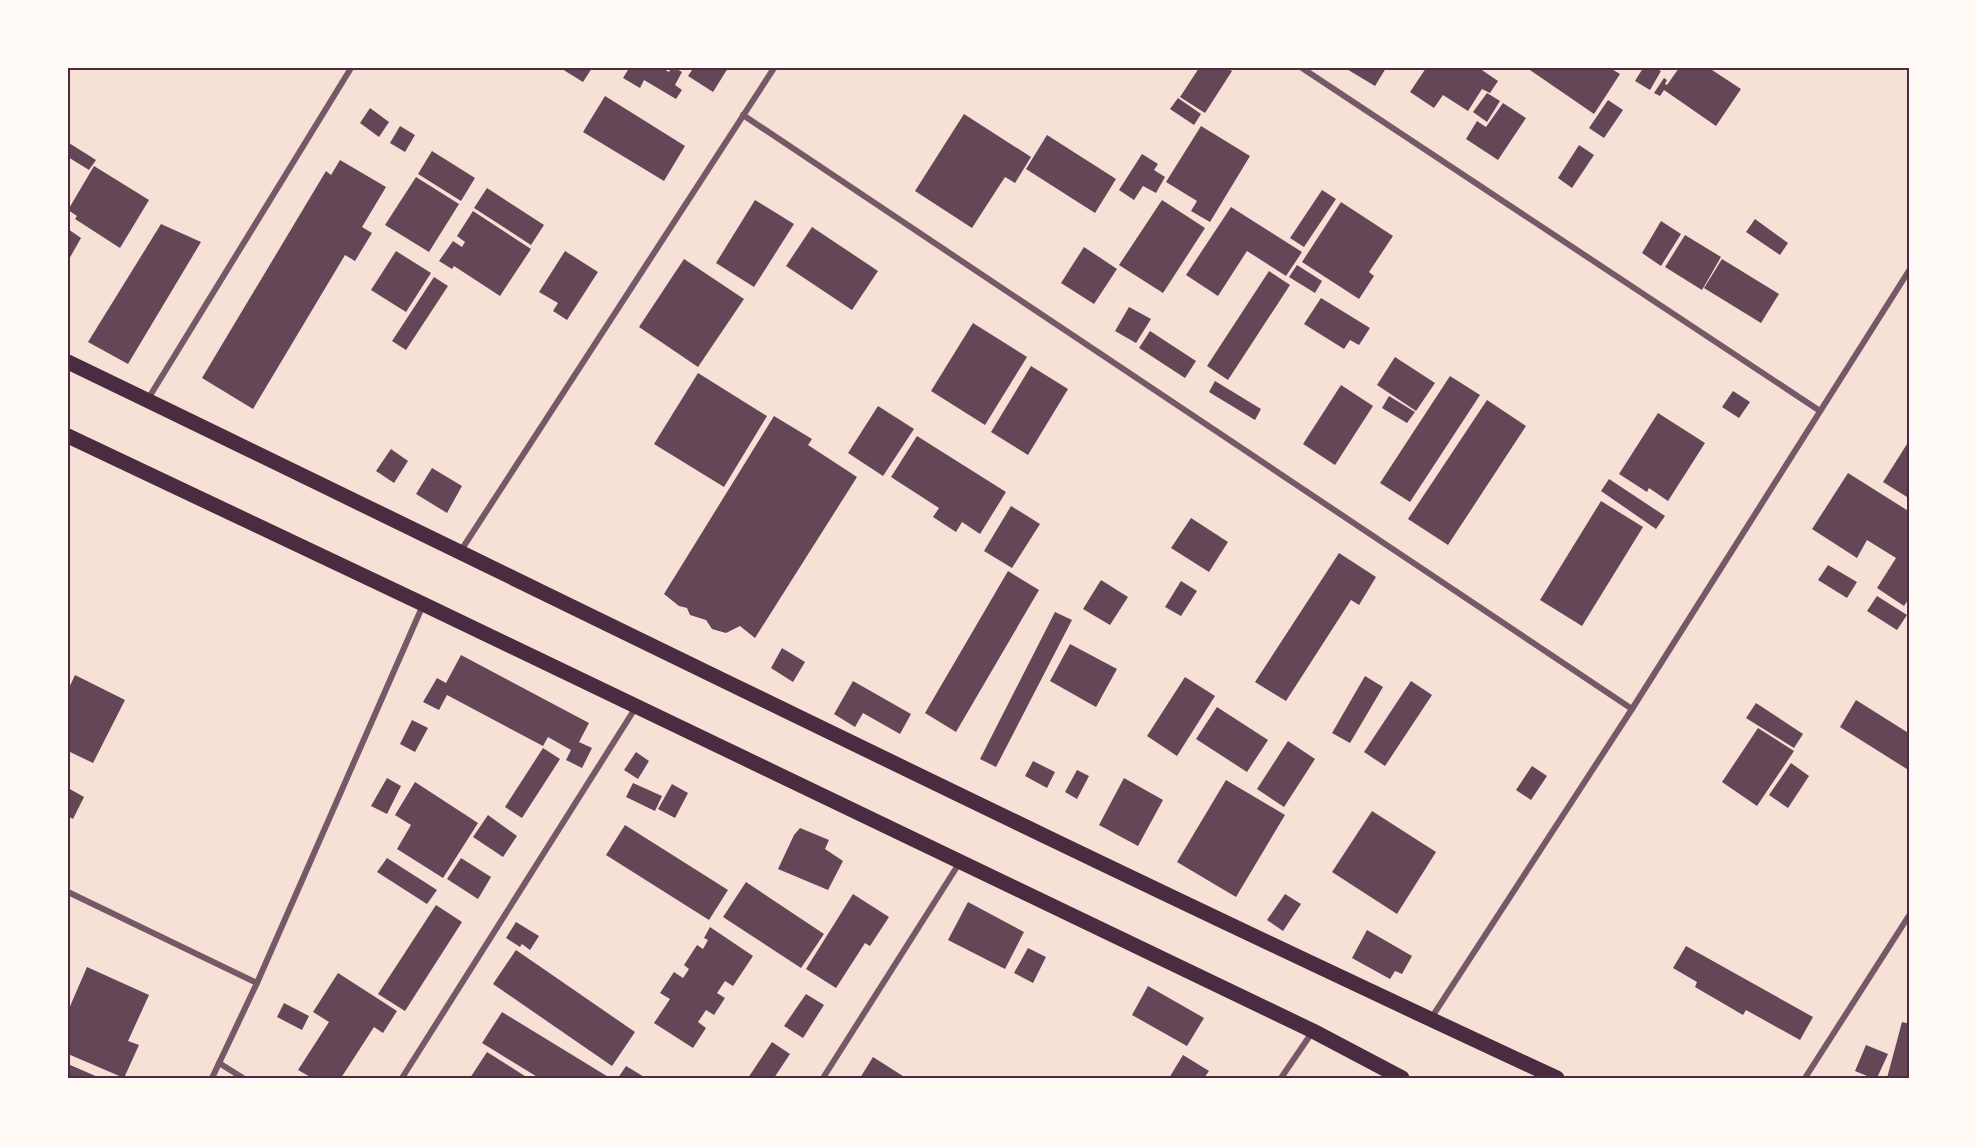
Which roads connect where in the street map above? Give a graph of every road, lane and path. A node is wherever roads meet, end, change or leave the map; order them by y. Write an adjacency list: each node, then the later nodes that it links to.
1 (351, 68): 7 (street)
2 (774, 68): 4 (street)
3 (1302, 68): 8 (street)
4 (743, 115): 10 (street); 13 (street)
5 (1910, 270): 8 (street)
6 (68, 362): 7 (main road)
7 (147, 400): 10 (main road)
8 (1820, 411): 13 (street)
9 (68, 436): 11 (main road)
10 (459, 553): 18 (main road)
11 (423, 604): 12 (main road); 17 (street)
12 (636, 707): 14 (main road); 23 (street)
13 (1632, 709): 18 (street)
14 (960, 862): 19 (main road); 24 (street)
15 (68, 892): 17 (street)
16 (1910, 914): 28 (street)
17 (257, 983): 20 (street)
18 (1430, 1020): 27 (main road)
19 (1313, 1031): 25 (street); 26 (main road)
20 (219, 1063): 21 (street); 22 (street)
21 (212, 1078)
22 (243, 1078)
23 (402, 1078)
24 (823, 1078)
25 (1281, 1078)
26 (1402, 1078)
27 (1557, 1078)
28 (1805, 1078)

